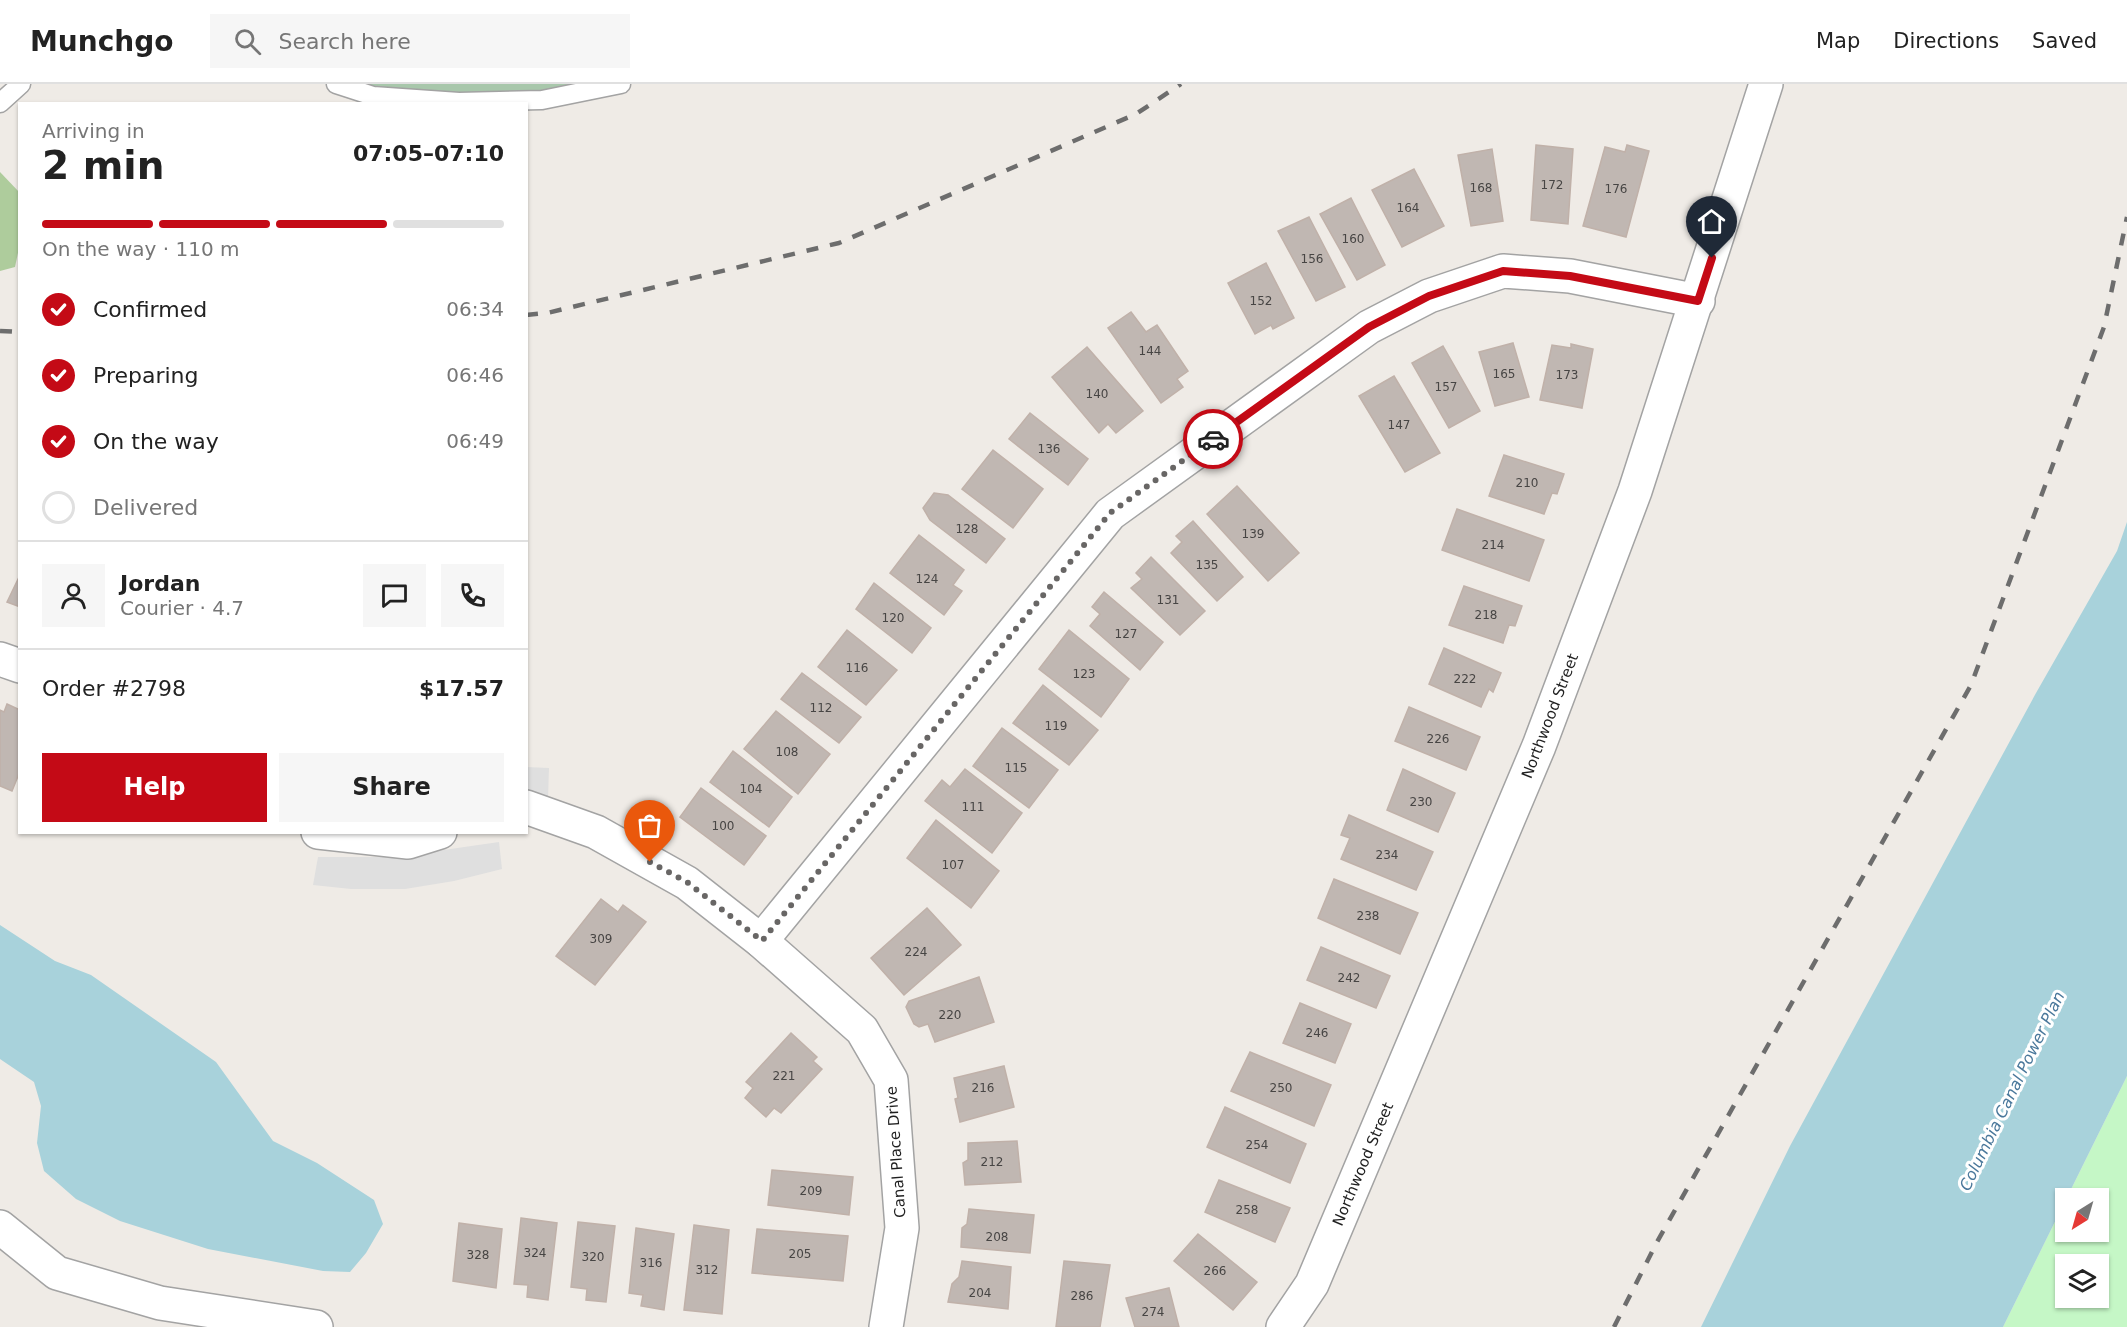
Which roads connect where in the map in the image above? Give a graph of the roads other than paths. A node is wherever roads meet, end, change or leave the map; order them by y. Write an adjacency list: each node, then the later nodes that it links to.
1 (21, 84): 5 (lane)
2 (336, 84): 3 (lane)
3 (621, 84)
4 (1767, 84): 6 (street, Northwood Street)
5 (0, 103)
6 (1698, 301): 12 (street); 16 (street, Northwood Street)
7 (0, 659): 8 (street)
8 (18, 665)
9 (528, 808): 12 (street, Canal Place Drive)
10 (336, 834): 11 (street)
11 (434, 834)
12 (762, 941): 15 (street, Canal Place Drive)
13 (0, 1227): 14 (street)
14 (316, 1327)
15 (886, 1327)
16 (1283, 1327)

